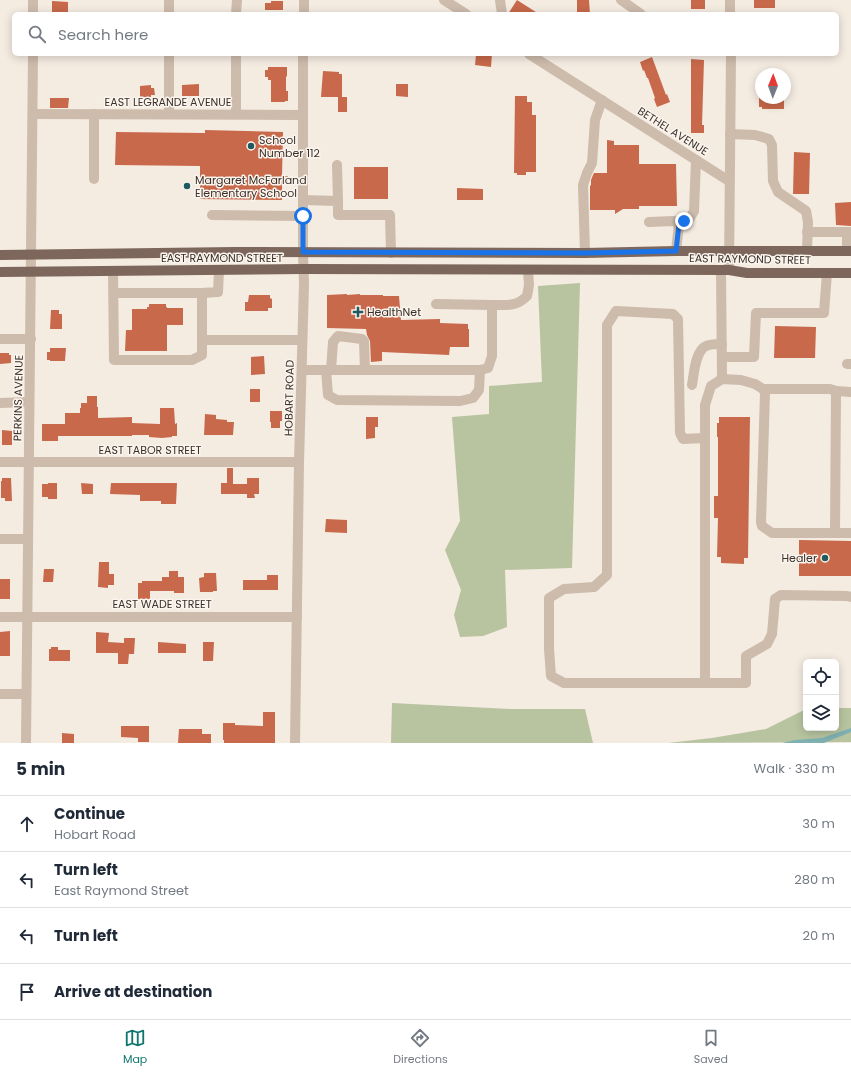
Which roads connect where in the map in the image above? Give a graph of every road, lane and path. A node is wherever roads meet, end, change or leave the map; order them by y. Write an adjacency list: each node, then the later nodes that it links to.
1 (33, 0): 9 (street)
2 (169, 0): 10 (street)
3 (237, 0): 11 (street)
4 (304, 0): 12 (street)
5 (444, 0): 13 (street)
6 (500, 0): 14 (street)
7 (621, 0): 15 (street)
8 (730, 0): 16 (street)
9 (33, 12)
10 (169, 12)
11 (236, 12)
12 (304, 12)
13 (463, 12)
14 (502, 12)
15 (638, 12)
16 (730, 12)
17 (33, 56): 24 (street, PERKINS AVENUE)
18 (169, 56): 26 (street)
19 (236, 56): 27 (street)
20 (304, 56): 28 (street, HOBART ROAD)
21 (532, 56): 23 (street, BETHEL AVENUE)
22 (731, 56): 29 (street)
23 (602, 100): 30 (street, BETHEL AVENUE); 48 (street)
24 (33, 114): 25 (street, EAST LEGRANDE AVENUE); 50 (street, PERKINS AVENUE)
25 (94, 114): 26 (street, EAST LEGRANDE AVENUE); 32 (street)
26 (169, 114): 27 (street, EAST LEGRANDE AVENUE)
27 (236, 114): 28 (street, EAST LEGRANDE AVENUE)
28 (303, 115): 34 (street, HOBART ROAD)
29 (730, 134): 33 (street); 40 (street)
30 (696, 160): 33 (street, BETHEL AVENUE); 39 (street)
31 (337, 164): 35 (street)
32 (94, 179)
33 (730, 181): 43 (street)
34 (303, 200): 35 (street); 37 (street, HOBART ROAD)
35 (338, 200): 47 (street)
36 (212, 215): 37 (street)
37 (303, 216): 46 (street, HOBART ROAD)
38 (649, 222): 39 (street)
39 (679, 224): 42 (street)
40 (807, 232): 41 (street); 44 (street)
41 (849, 232): 45 (street)
42 (676, 251): 43 (main road, EAST RAYMOND STREET); 48 (main road, EAST RAYMOND STREET)
43 (729, 251): 44 (main road, EAST RAYMOND STREET); 54 (street)
44 (807, 251): 45 (main road, EAST RAYMOND STREET)
45 (849, 251)
46 (303, 252): 47 (main road, EAST RAYMOND STREET); 50 (main road, EAST RAYMOND STREET); 51 (street, HOBART ROAD)
47 (391, 253): 48 (main road, EAST RAYMOND STREET)
48 (585, 253)
49 (0, 255): 50 (main road, EAST RAYMOND STREET)
50 (32, 255): 57 (street, PERKINS AVENUE)
51 (303, 269): 52 (main road, EAST RAYMOND STREET); 53 (main road, EAST RAYMOND STREET); 67 (street, HOBART ROAD)
52 (219, 270): 55 (main road, EAST RAYMOND STREET); 61 (street)
53 (528, 270): 54 (main road, EAST RAYMOND STREET); 63 (street)
54 (725, 270): 58 (main road, EAST RAYMOND STREET); 68 (street)
55 (113, 271): 57 (main road, EAST RAYMOND STREET); 60 (street)
56 (0, 272): 57 (main road, EAST RAYMOND STREET)
57 (32, 272): 65 (street, PERKINS AVENUE)
58 (827, 273): 59 (main road, EAST RAYMOND STREET); 69 (street)
59 (851, 273)
60 (114, 293): 61 (street); 66 (street)
61 (202, 293): 66 (street)
62 (436, 304): 63 (street)
63 (492, 305): 73 (street)
64 (0, 339): 65 (street)
65 (31, 339): 81 (street, PERKINS AVENUE)
66 (202, 340): 67 (street)
67 (302, 340): 70 (street, HOBART ROAD)
68 (722, 344): 69 (street); 75 (street)
69 (722, 357): 74 (street)
70 (302, 370): 71 (street); 86 (street, HOBART ROAD)
71 (329, 370): 72 (street); 72 (street); 73 (street)
72 (365, 370): 73 (street)
73 (480, 370)
74 (722, 379): 77 (street); 78 (street)
75 (692, 385): 76 (street); 78 (street)
76 (679, 386): 83 (street); 95 (street)
77 (763, 388): 79 (street); 87 (street)
78 (710, 389): 83 (street)
79 (836, 391): 80 (street); 87 (street)
80 (851, 392)
81 (29, 402): 82 (street); 85 (street, PERKINS AVENUE)
82 (0, 403)
83 (705, 438): 95 (street)
84 (0, 462): 85 (street, EAST TABOR STREET)
85 (29, 462): 86 (street, EAST TABOR STREET); 90 (street, PERKINS AVENUE)
86 (299, 462): 94 (street, HOBART ROAD)
87 (834, 533): 88 (street)
88 (851, 533)
89 (0, 539): 90 (street)
90 (28, 539): 92 (street, PERKINS AVENUE)
91 (851, 597): 95 (street)
92 (27, 616): 93 (street, EAST WADE STREET); 94 (street, EAST WADE STREET); 97 (street, PERKINS AVENUE)
93 (0, 617)
94 (297, 617): 99 (street, HOBART ROAD)
95 (705, 683)
96 (0, 694): 97 (street)
97 (26, 694): 98 (street, PERKINS AVENUE)
98 (26, 743)
99 (295, 743)

